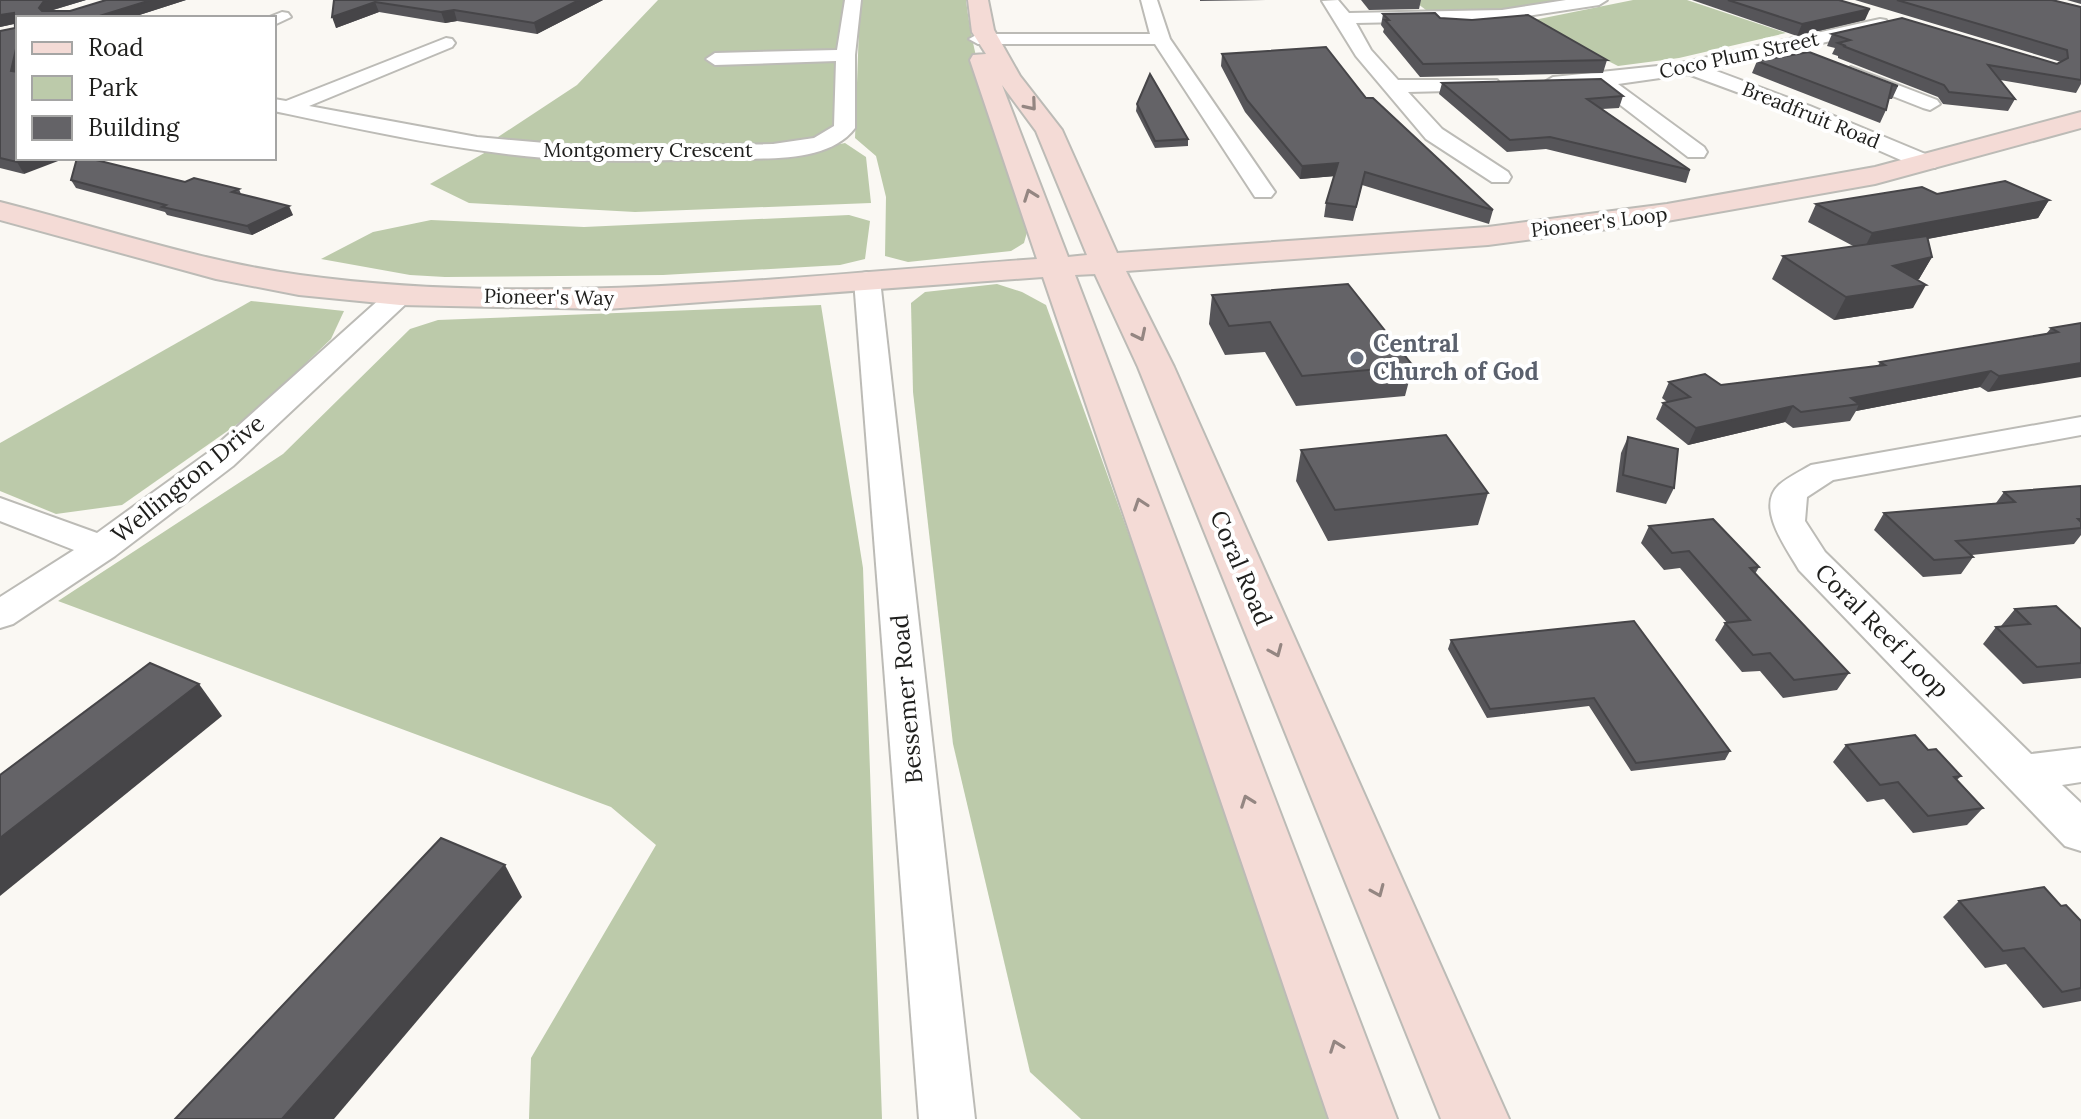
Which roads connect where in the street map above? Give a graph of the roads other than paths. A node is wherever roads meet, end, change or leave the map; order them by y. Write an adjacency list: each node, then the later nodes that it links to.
1 (853, 0): 12 (street, Montgomery Crescent)
2 (978, 0): 8 (main road, Coral Road)
3 (1149, 0): 9 (street)
4 (1329, 0): 7 (street)
5 (1599, 0): 7 (street)
6 (1853, 9): 11 (street, Coco Plum Street)
7 (1344, 18): 18 (street)
8 (984, 37): 9 (street); 27 (main road, Coral Road, one-way to 27); 28 (main road, Coral Road, one-way to 8)
9 (1161, 39): 25 (street)
10 (446, 43): 20 (street)
11 (1782, 46): 14 (street, Coco Plum Street); 19 (street)
12 (846, 55): 13 (street); 20 (street, Montgomery Crescent)
13 (715, 59)
14 (1693, 69): 15 (street, Coco Plum Street); 23 (street, Breadfruit Road)
15 (1603, 82): 16 (street, Coco Plum Street); 22 (street)
16 (1540, 83)
17 (1508, 84): 18 (street)
18 (1392, 86): 24 (street)
19 (1930, 104)
20 (281, 106)
21 (2081, 120): 23 (main road, Pioneer's Loop)
22 (1696, 152)
23 (1927, 163): 27 (main road, Pioneer's Loop)
24 (1500, 177)
25 (1263, 192)
26 (0, 211): 30 (main road, Pioneer's Way)
27 (1107, 265): 28 (main road, Pioneer's Way); 34 (main road, Coral Road, one-way to 34)
28 (1057, 268): 29 (main road, Pioneer's Way); 35 (main road, Coral Road, one-way to 28)
29 (867, 280): 30 (main road, Pioneer's Way); 40 (street, Bessemer Road)
30 (400, 295): 33 (street, Wellington Drive)
31 (2081, 426): 38 (street, Coral Reef Loop)
32 (0, 509): 33 (street)
33 (102, 548): 36 (street, Wellington Drive)
34 (1234, 553): 35 (main road); 42 (main road, Coral Road, one-way to 42)
35 (1160, 562): 41 (main road, Coral Road, one-way to 35)
36 (0, 615)
37 (2081, 765): 38 (street)
38 (2025, 772): 39 (street, Coral Reef Loop)
39 (2081, 832)
40 (947, 1119)
41 (1363, 1119)
42 (1475, 1119)

